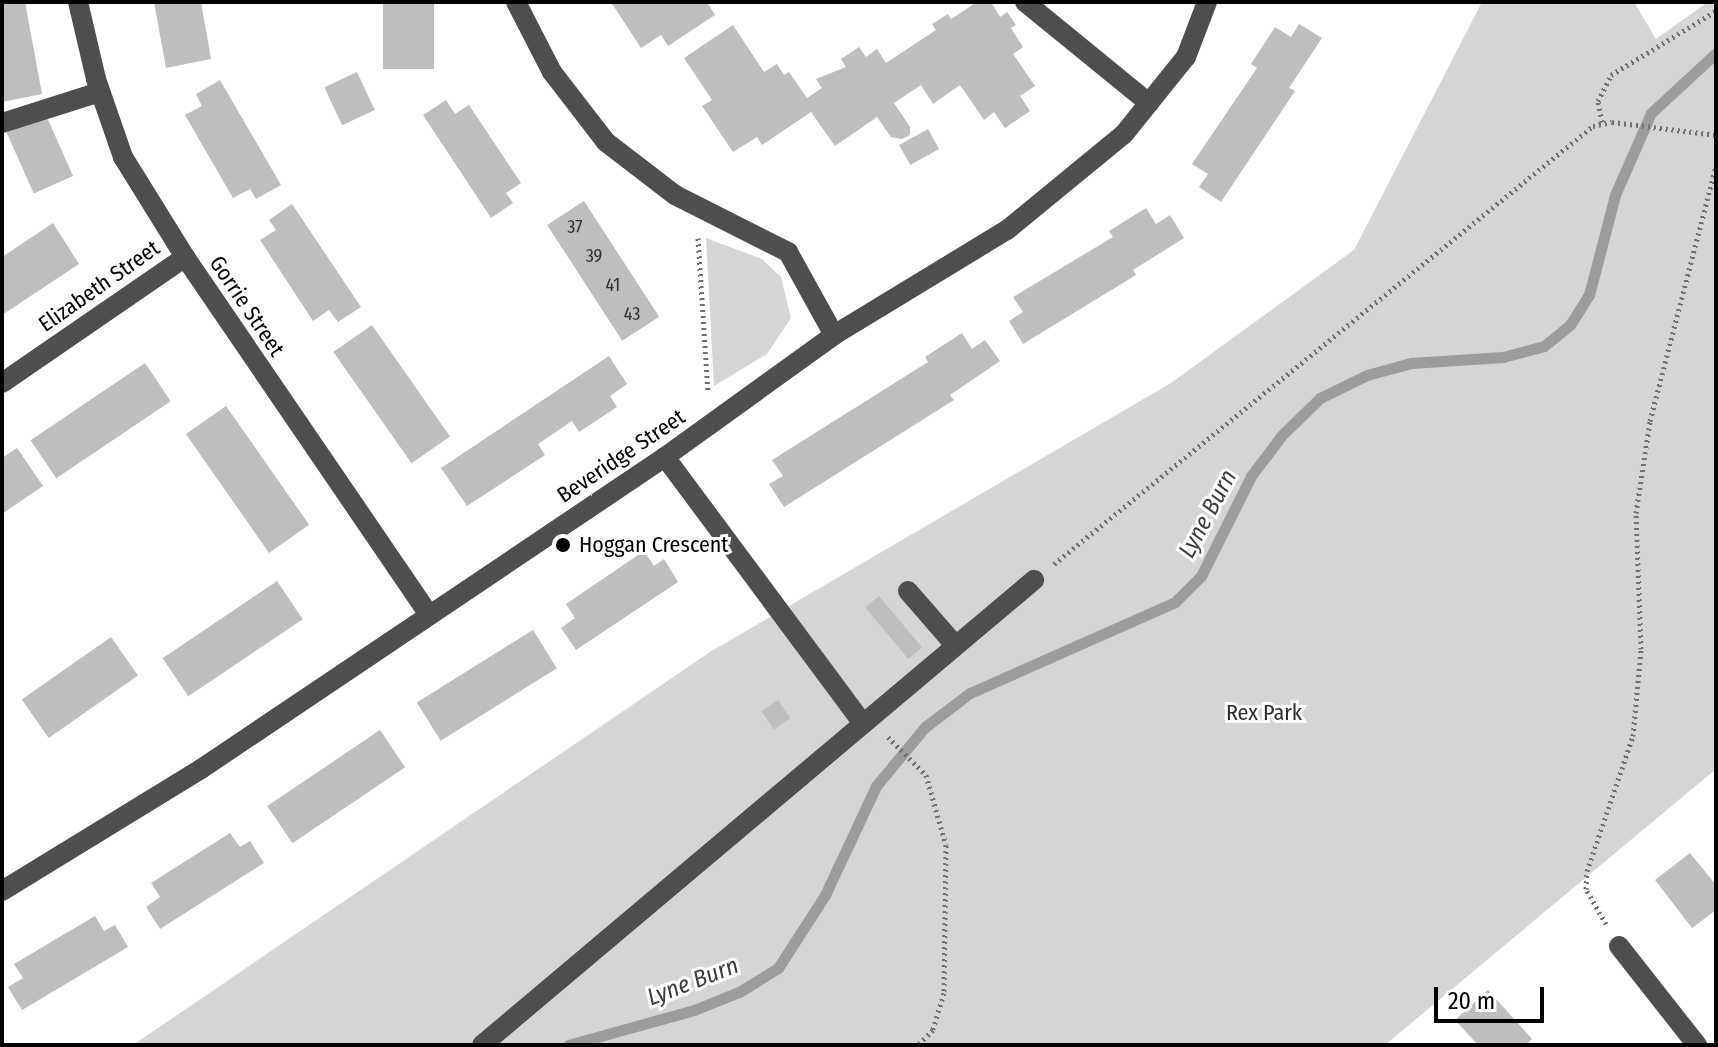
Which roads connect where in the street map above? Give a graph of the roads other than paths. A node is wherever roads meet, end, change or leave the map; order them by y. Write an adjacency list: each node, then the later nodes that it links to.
1 (78, 2): 5 (street, Gorrie Street)
2 (516, 2): 9 (street)
3 (1025, 2): 6 (street)
4 (1207, 2): 6 (street, Beveridge Street)
5 (100, 92): 7 (street); 8 (street, Gorrie Street)
6 (1149, 103): 9 (street, Beveridge Street)
7 (2, 123)
8 (185, 257): 10 (street, Elizabeth Street); 14 (street, Gorrie Street)
9 (834, 335): 11 (street, Beveridge Street)
10 (2, 383)
11 (665, 457): 14 (street, Beveridge Street); 16 (street)
12 (1034, 580): 15 (street)
13 (908, 591): 15 (street)
14 (428, 613): 17 (street, Beveridge Street)
15 (955, 645): 16 (street)
16 (861, 721): 19 (street)
17 (2, 891)
18 (1619, 946): 20 (street)
19 (482, 1045)
20 (1697, 1045)

